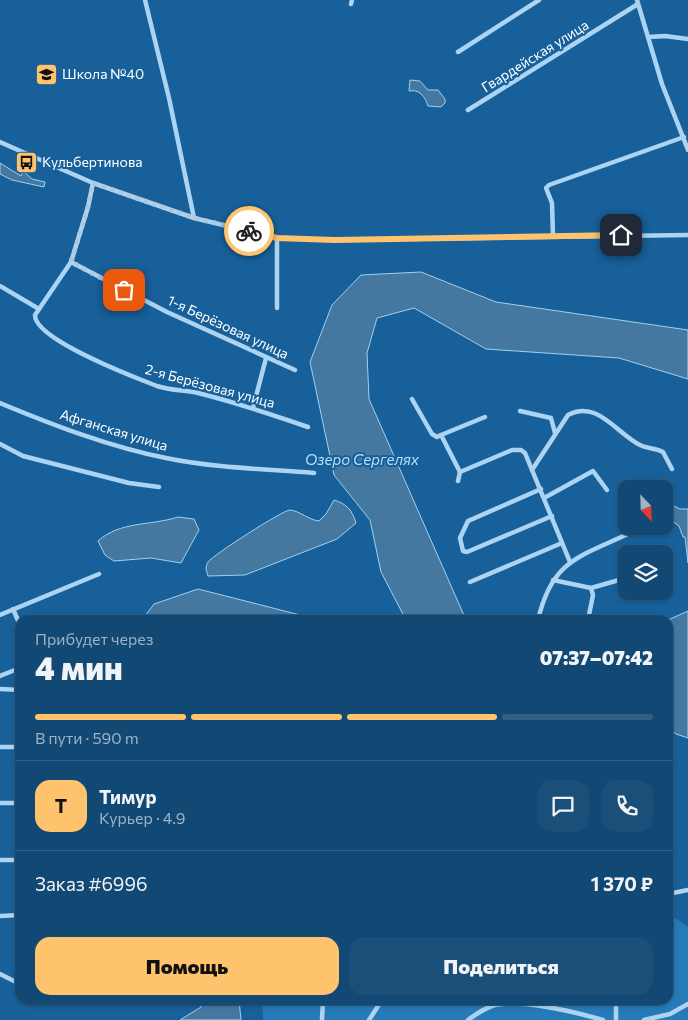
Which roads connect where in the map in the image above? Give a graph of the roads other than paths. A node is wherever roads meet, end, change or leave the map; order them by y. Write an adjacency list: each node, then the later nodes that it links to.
1 (145, 0): 12 (street)
2 (539, 0): 6 (street)
3 (638, 2): 4 (street); 7 (street, Гвардейская улица)
4 (649, 37): 5 (street); 8 (street)
5 (688, 39)
6 (458, 52)
7 (468, 110)
8 (684, 138): 10 (street); 14 (street)
9 (0, 142): 11 (street)
10 (688, 150)
11 (93, 183): 12 (street); 16 (street)
12 (194, 218): 15 (street)
13 (688, 235): 14 (street)
14 (553, 236): 15 (street)
15 (277, 238): 18 (street)
16 (71, 262): 19 (street); 20 (street, 1-я Берёзовая улица)
17 (0, 286): 19 (street)
18 (277, 308)
19 (39, 309): 24 (street, 2-я Берёзовая улица)
20 (266, 358): 21 (street, 1-я Берёзовая улица); 24 (street)
21 (295, 370)
22 (412, 399): 29 (street)
23 (0, 403): 34 (street, Афганская улица)
24 (253, 408): 27 (street, 2-я Берёзовая улица)
25 (520, 411): 28 (street)
26 (485, 417): 29 (street)
27 (308, 426)
28 (555, 433): 31 (street); 32 (street)
29 (440, 435): 33 (street)
30 (0, 444): 36 (street)
31 (672, 468)
32 (532, 470): 33 (street); 37 (street)
33 (460, 472): 35 (street)
34 (314, 473)
35 (458, 481)
36 (159, 487)
37 (541, 489): 39 (street); 40 (street)
38 (607, 490): 39 (street)
39 (544, 498): 40 (street)
40 (552, 516): 42 (street)
41 (626, 535): 43 (street)
42 (562, 543): 43 (street); 47 (street)
43 (570, 562): 45 (street)
44 (99, 574): 49 (street)
45 (553, 580): 48 (street); 52 (street)
46 (618, 580): 48 (street)
47 (470, 582)
48 (591, 588): 53 (street)
49 (13, 609): 50 (street); 51 (street)
50 (0, 615)
51 (16, 615)
52 (539, 615)
53 (589, 615)
54 (15, 670): 55 (street)
55 (0, 676)
56 (0, 689): 57 (street)
57 (15, 690)
58 (0, 746): 59 (street)
59 (15, 747)
60 (0, 803): 61 (street)
61 (15, 803)
62 (0, 860): 63 (street)
63 (15, 860)
64 (688, 890): 65 (street)
65 (673, 893)
66 (15, 915): 67 (street)
67 (0, 916)
68 (0, 974): 69 (street)
69 (15, 982)
70 (688, 1004): 81 (street)
71 (323, 1005): 76 (street)
72 (379, 1005): 77 (street)
73 (496, 1005): 78 (street)
74 (510, 1005): 79 (street)
75 (616, 1005): 80 (street)
76 (322, 1020)
77 (369, 1020)
78 (468, 1020)
79 (603, 1020)
80 (616, 1020)
81 (644, 1020)

